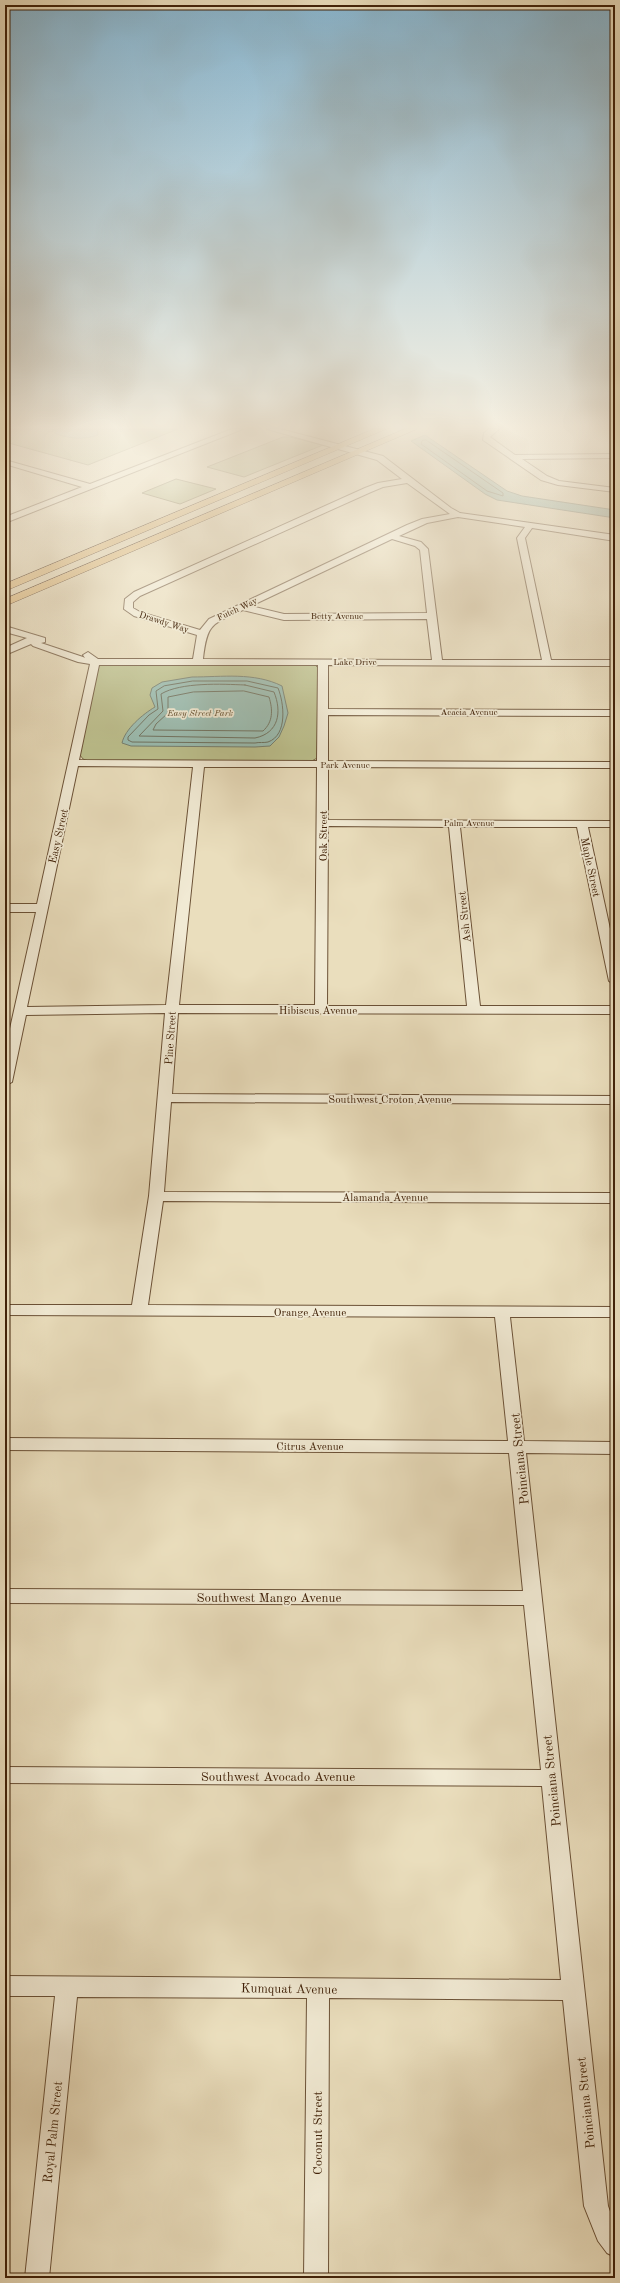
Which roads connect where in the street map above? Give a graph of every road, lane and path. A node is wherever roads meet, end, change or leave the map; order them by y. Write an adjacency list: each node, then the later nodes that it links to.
1 (130, 536): 8 (main road)
2 (163, 536): 9 (main road)
3 (267, 536): 13 (street, Drawdy Way)
4 (391, 536): 10 (street, Futch Way); 11 (street)
5 (523, 536): 20 (street)
6 (598, 536): 7 (street)
7 (615, 538)
8 (5, 588)
9 (5, 603)
10 (243, 607): 11 (street, Betty Avenue); 13 (street, Futch Way)
11 (432, 616): 19 (street)
12 (5, 629): 14 (street)
13 (202, 633): 17 (street)
14 (33, 639): 15 (street); 16 (street)
15 (5, 652)
16 (95, 662): 17 (street, Lake Drive); 24 (street, Easy Street)
17 (198, 662): 18 (street, Lake Drive)
18 (322, 662): 19 (street, Lake Drive); 22 (street, Oak Street)
19 (437, 662): 20 (street, Lake Drive)
20 (547, 662): 21 (street, Lake Drive)
21 (615, 663)
22 (324, 712): 23 (street, Acacia Avenue); 26 (street, Oak Street)
23 (615, 713)
24 (75, 764): 25 (street, Park Avenue); 33 (street, Easy Street)
25 (200, 764): 26 (street, Park Avenue); 35 (street, Pine Street)
26 (322, 765): 27 (street, Park Avenue); 28 (street, Oak Street)
27 (615, 765)
28 (323, 823): 29 (street, Palm Avenue); 36 (street, Oak Street)
29 (454, 823): 30 (street, Palm Avenue); 37 (street, Ash Street)
30 (582, 824): 31 (street, Palm Avenue); 34 (street, Maple Street)
31 (615, 824)
32 (5, 908): 33 (street)
33 (42, 908): 39 (street, Easy Street)
34 (615, 981)
35 (172, 1009): 36 (street, Hibiscus Avenue); 39 (street, Hibiscus Avenue); 41 (street, Pine Street)
36 (321, 1010): 37 (street, Hibiscus Avenue)
37 (474, 1010): 38 (street, Hibiscus Avenue)
38 (615, 1010)
39 (20, 1011): 40 (street, Easy Street)
40 (5, 1082)
41 (166, 1098): 42 (street, Southwest Croton Avenue); 43 (street, Pine Street)
42 (615, 1100)
43 (156, 1196): 44 (street, Alamanda Avenue); 46 (street, Pine Street)
44 (615, 1198)
45 (5, 1310): 46 (street, Orange Avenue)
46 (139, 1311): 47 (street, Orange Avenue)
47 (502, 1312): 48 (street, Orange Avenue); 50 (street, Poinciana Street)
48 (615, 1312)
49 (5, 1444): 50 (street, Citrus Avenue)
50 (518, 1447): 51 (street, Citrus Avenue); 53 (street, Poinciana Street)
51 (615, 1448)
52 (5, 1596): 53 (street, Southwest Mango Avenue)
53 (534, 1598): 55 (street, Poinciana Street)
54 (5, 1775): 55 (street, Southwest Avocado Avenue)
55 (550, 1778): 59 (street, Poinciana Street)
56 (5, 1986): 57 (street, Kumquat Avenue)
57 (67, 1986): 58 (street, Kumquat Avenue); 61 (street, Royal Palm Street)
58 (318, 1988): 59 (street, Kumquat Avenue); 62 (street, Coconut Street)
59 (573, 1990): 60 (street, Poinciana Street)
60 (615, 2245)
61 (37, 2278)
62 (316, 2278)

